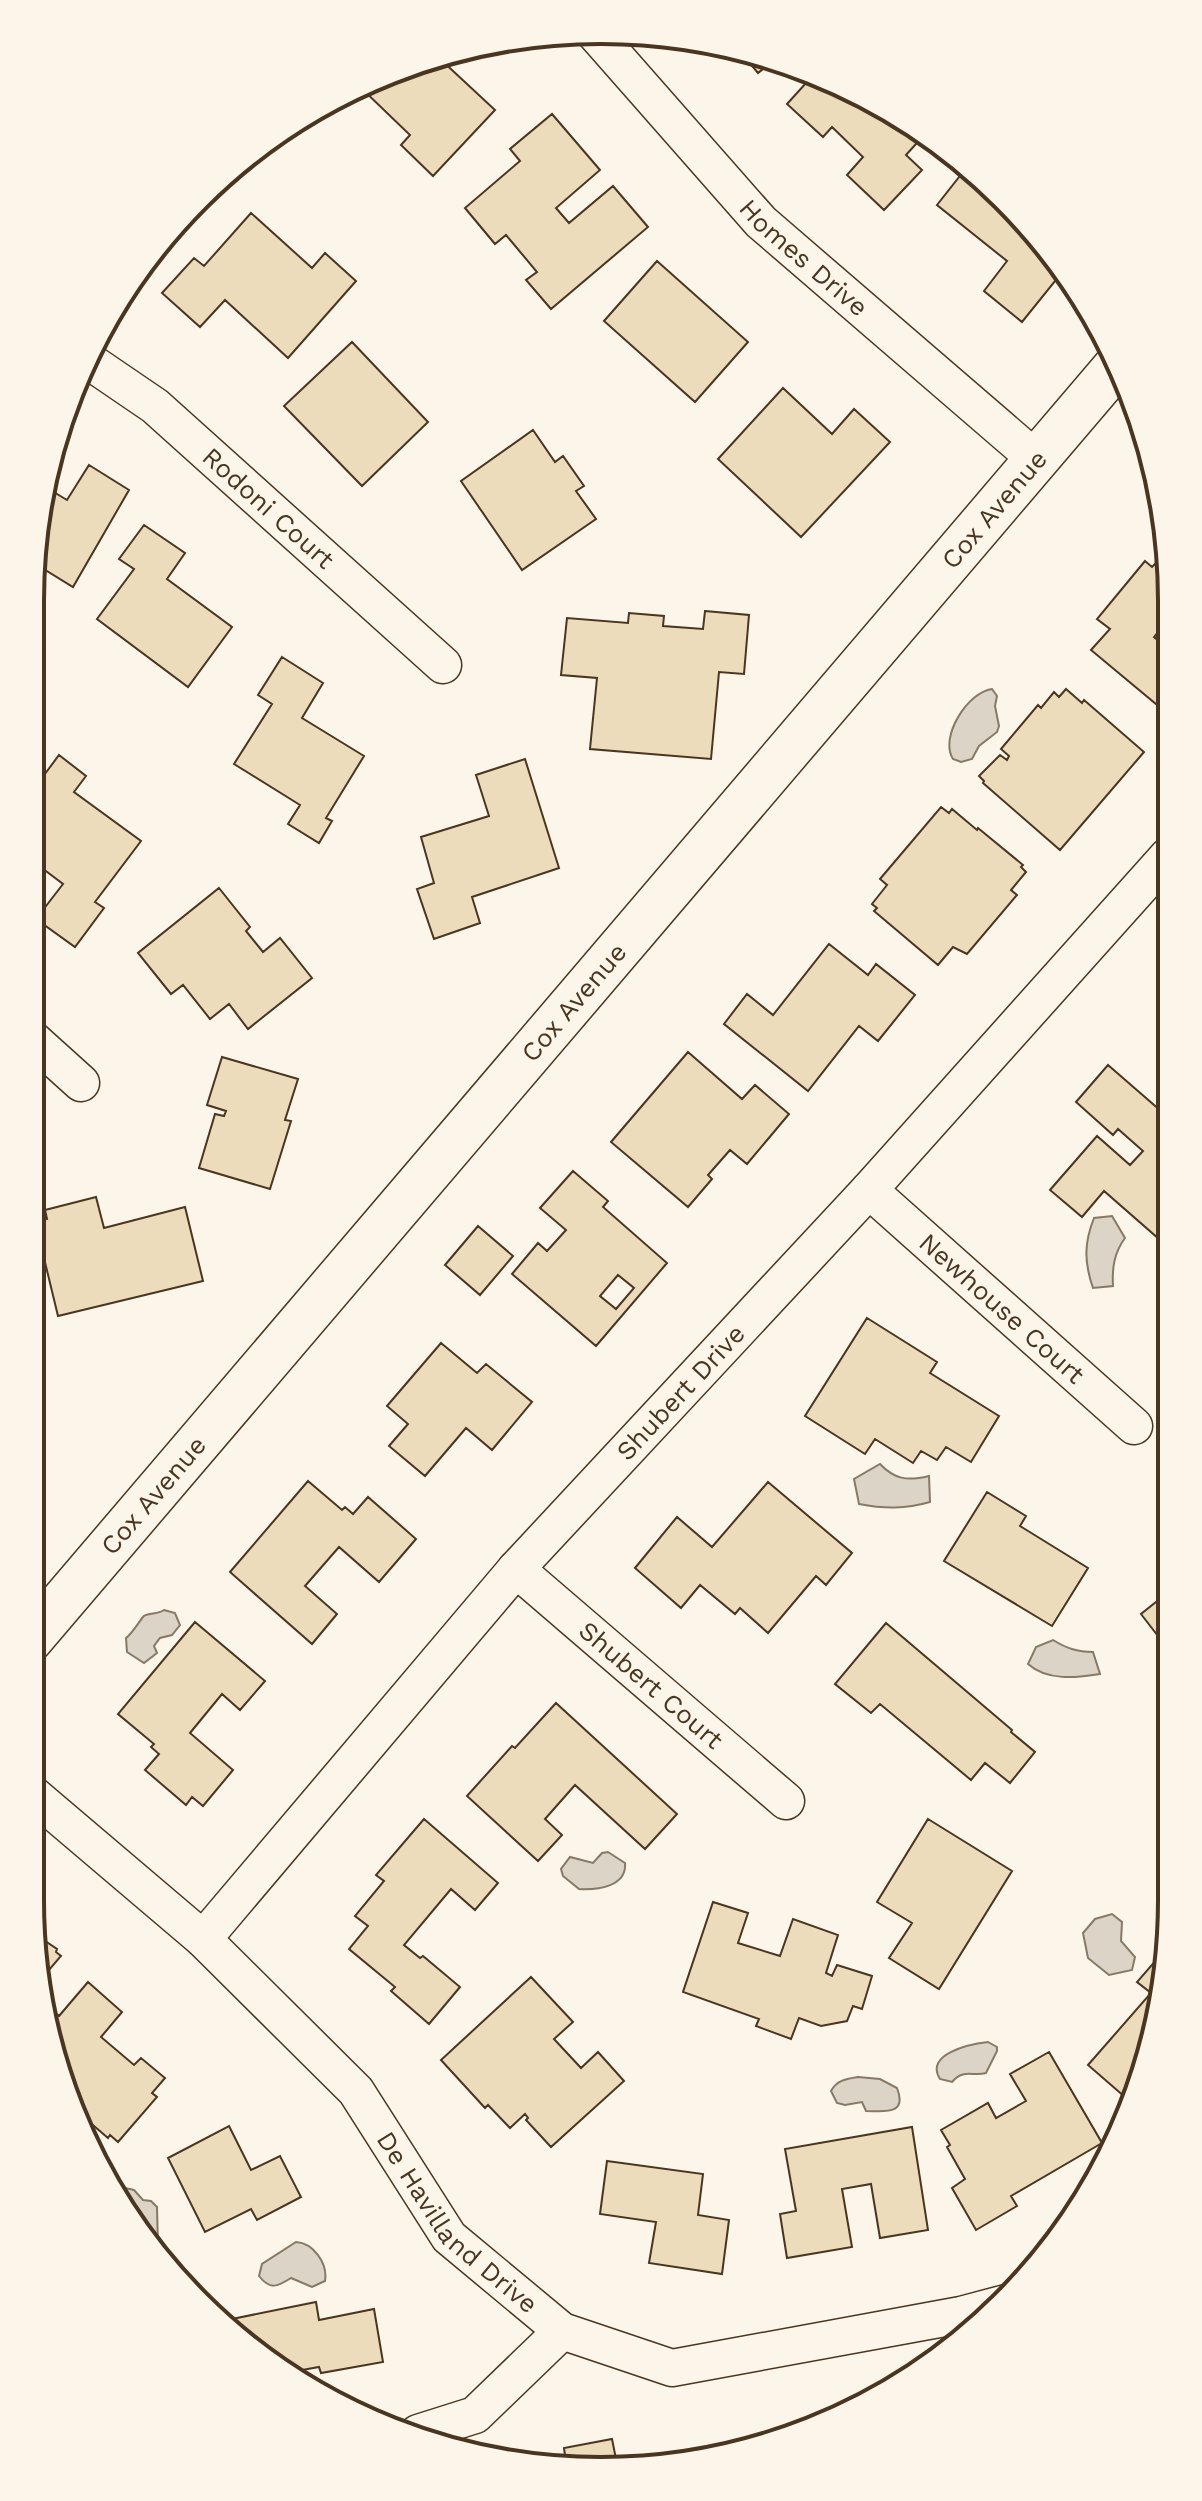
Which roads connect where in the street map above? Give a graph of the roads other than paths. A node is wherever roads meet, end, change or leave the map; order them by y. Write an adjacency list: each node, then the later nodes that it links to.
1 (605, 44): 4 (street, Homes Drive)
2 (96, 366): 5 (street, Rodoni Court)
3 (1110, 374): 4 (main road, Cox Avenue)
4 (1037, 460): 12 (main road, Cox Avenue)
5 (443, 665)
6 (1158, 867): 9 (street, Shubert Drive)
7 (44, 1050): 8 (street)
8 (81, 1083)
9 (869, 1190): 10 (street, Newhouse Court); 11 (street, Shubert Drive)
10 (1134, 1426)
11 (516, 1569): 13 (street, Shubert Court); 15 (street, Shubert Drive)
12 (44, 1624)
13 (786, 1801)
14 (44, 1804): 15 (street, De Havilland Drive)
15 (203, 1939): 17 (street, De Havilland Drive)
16 (977, 2311): 17 (street, De Havilland Drive)
17 (562, 2331): 18 (street)
18 (430, 2429)

